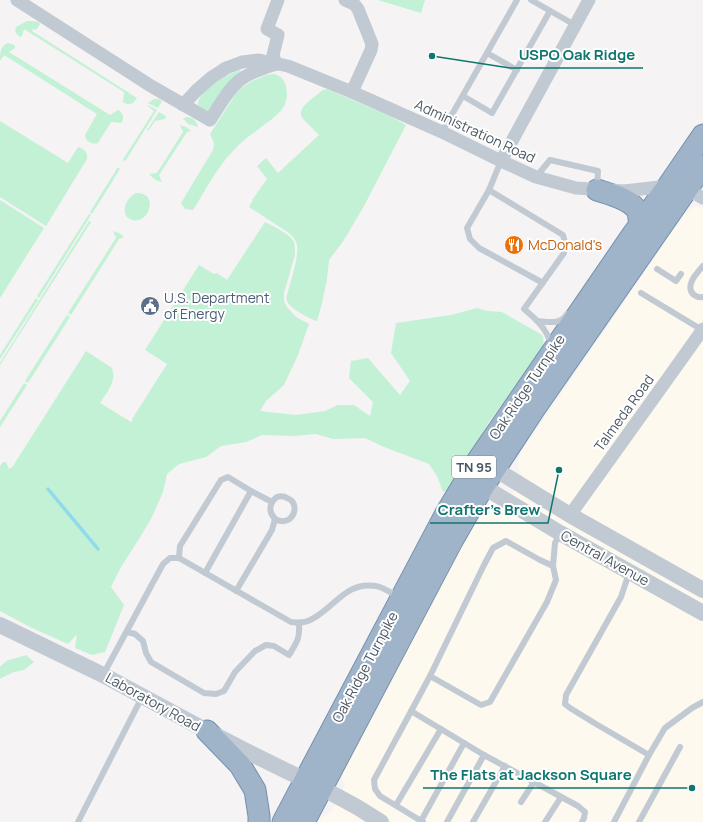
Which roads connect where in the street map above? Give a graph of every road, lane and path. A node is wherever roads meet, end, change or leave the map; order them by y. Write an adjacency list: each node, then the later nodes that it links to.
1 (17, 0): 14 (street)
2 (278, 0): 10 (street)
3 (345, 0): 12 (street)
4 (517, 0): 9 (lane)
5 (531, 0): 7 (lane)
6 (589, 0): 8 (street)
7 (550, 11): 8 (lane); 11 (lane)
8 (575, 25): 17 (street)
9 (487, 53): 11 (lane); 13 (lane)
10 (276, 64): 12 (street, Administration Road); 14 (street, Administration Road); 14 (street)
11 (517, 70): 13 (lane)
12 (352, 92): 15 (street, Administration Road)
13 (463, 96): 15 (lane)
14 (183, 105)
15 (442, 132): 17 (street, Administration Road)
16 (703, 135): 22 (highway, Oak Ridge Turnpike / TN 95)
17 (501, 161): 19 (street, Administration Road); 20 (lane)
18 (703, 166): 22 (highway, Oak Ridge Turnpike / TN 95)
19 (536, 177): 21 (street, Administration Road); 21 (lane)
20 (489, 190): 28 (lane); 28 (lane)
21 (597, 190): 22 (street, Administration Road); 23 (highway)
22 (686, 191): 23 (highway, Oak Ridge Turnpike / TN 95); 35 (highway, Oak Ridge Turnpike / TN 95)
23 (636, 229): 24 (lane); 34 (highway, Oak Ridge Turnpike / TN 95)
24 (615, 249)
25 (703, 266): 30 (lane)
26 (657, 269): 27 (lane)
27 (681, 274)
28 (543, 283): 32 (lane)
29 (641, 293): 33 (lane)
30 (703, 298)
31 (569, 312): 32 (lane)
32 (538, 321): 34 (lane)
33 (702, 329): 38 (street, Talmeda Road)
34 (553, 349): 35 (highway, Oak Ridge Turnpike / TN 95)
35 (481, 473): 38 (street, Central Avenue); 40 (street, Central Avenue); 48 (highway, Oak Ridge Turnpike / TN 95); 66 (highway, Oak Ridge Turnpike / TN 95)
36 (251, 491): 37 (lane); 42 (lane); 45 (lane)
37 (272, 502): 39 (lane); 39 (lane)
38 (570, 515): 40 (street); 41 (street, Central Avenue)
39 (275, 519): 47 (lane)
40 (560, 533): 43 (lane); 44 (street, Central Avenue)
41 (638, 553): 44 (street); 46 (street, Central Avenue)
42 (179, 558): 45 (lane); 52 (lane)
43 (553, 566): 54 (lane); 54 (lane)
44 (629, 572): 49 (street, Central Avenue); 62 (lane)
45 (205, 573): 47 (lane)
46 (703, 590)
47 (236, 591): 50 (lane)
48 (401, 598): 50 (lane); 66 (highway, Oak Ridge Turnpike / TN 95)
49 (703, 613)
50 (299, 623): 52 (lane)
51 (0, 625): 53 (street, Laboratory Road)
52 (127, 632): 53 (lane)
53 (103, 675): 55 (street, Laboratory Road)
54 (430, 676): 57 (lane)
55 (142, 696): 59 (street, Laboratory Road); 70 (lane)
56 (703, 702): 62 (lane)
57 (411, 711): 58 (lane); 69 (lane)
58 (441, 729): 60 (lane); 69 (lane)
59 (207, 731): 66 (street, Laboratory Road); 71 (highway)
60 (464, 743): 63 (lane); 75 (lane)
61 (680, 747): 81 (lane)
62 (649, 755): 80 (lane)
63 (484, 756): 64 (lane); 76 (lane)
64 (505, 766): 65 (lane); 77 (lane)
65 (534, 782): 67 (lane); 68 (lane)
66 (314, 784): 72 (highway, Oak Ridge Turnpike / TN 95); 73 (highway, Oak Ridge Turnpike / TN 95); 74 (street, Laboratory Road)
67 (561, 797): 78 (lane); 79 (lane)
68 (521, 802)
69 (396, 805): 75 (lane)
70 (78, 822)
71 (259, 822)
72 (283, 822)
73 (304, 822)
74 (381, 822)
75 (422, 822)
76 (447, 822)
77 (473, 822)
78 (545, 822)
79 (582, 822)
80 (614, 822)
81 (639, 822)

